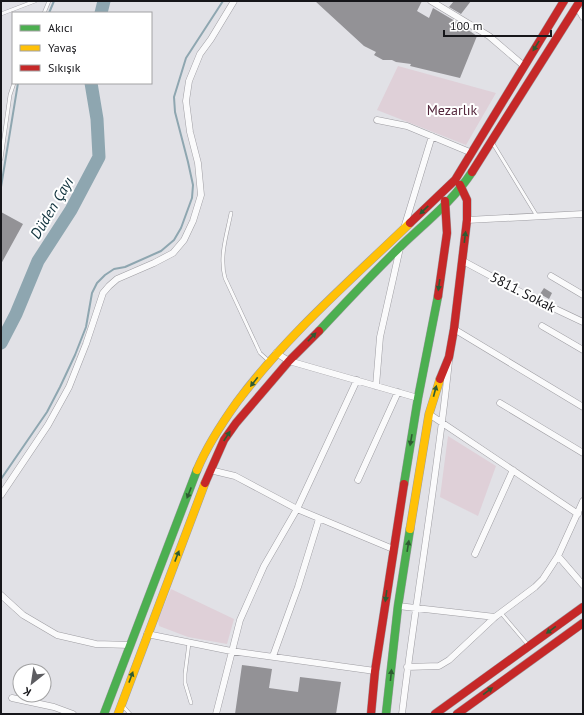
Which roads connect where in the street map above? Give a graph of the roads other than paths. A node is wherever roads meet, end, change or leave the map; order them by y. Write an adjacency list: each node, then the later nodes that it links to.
1 (35, 1): 8 (lane)
2 (49, 1): 7 (lane)
3 (234, 1): 50 (street)
4 (431, 1): 10 (street)
5 (564, 1): 10 (main road, one-way to 10)
6 (579, 4): 9 (street); 14 (main road)
7 (44, 12)
8 (1, 14)
9 (583, 17)
10 (524, 66): 15 (main road)
11 (14, 84): 16 (lane)
12 (377, 120): 13 (street)
13 (432, 136): 15 (street); 25 (street)
14 (491, 142): 18 (main road); 23 (lane)
15 (472, 153): 17 (main road)
16 (1, 159)
17 (455, 180): 18 (main road); 19 (main road)
18 (462, 187): 20 (main road); 24 (main road)
19 (445, 191): 20 (main road); 25 (main road, one-way to 25)
20 (445, 205): 26 (main road); 41 (main road, one-way to 41)
21 (231, 213): 37 (lane)
22 (583, 214): 23 (street)
23 (537, 216): 24 (street)
24 (467, 220): 27 (main road, one-way to 24)
25 (404, 230): 34 (main road)
26 (401, 246): 36 (main road, one-way to 26); 39 (street)
27 (463, 261): 30 (street, 5811. Sokak); 32 (main road)
28 (551, 276): 29 (street)
29 (583, 295)
30 (583, 322)
31 (542, 326): 33 (street)
32 (454, 329): 35 (main road); 43 (street)
33 (583, 350)
34 (276, 353): 36 (street); 37 (main road)
35 (449, 358): 44 (main road, one-way to 35); 45 (street)
36 (289, 361): 38 (street); 47 (main road, one-way to 36)
37 (270, 362): 68 (main road, one-way to 68)
38 (357, 380): 39 (street); 52 (street)
39 (376, 386): 40 (street)
40 (398, 392): 41 (street); 49 (street)
41 (418, 398): 55 (main road, one-way to 55)
42 (500, 403): 46 (street)
43 (583, 406)
44 (429, 414): 45 (street); 60 (main road, one-way to 44)
45 (443, 423): 48 (street); 62 (street)
46 (583, 453)
47 (210, 470): 52 (street); 66 (main road, one-way to 47)
48 (513, 470): 53 (street); 56 (street)
49 (358, 480)
50 (1, 496)
51 (583, 501): 53 (street)
52 (297, 509): 54 (street); 70 (street)
53 (578, 514): 57 (street)
54 (319, 518): 55 (street); 71 (street)
55 (393, 549): 73 (main road, one-way to 73)
56 (475, 554)
57 (558, 556): 58 (street); 63 (street)
58 (583, 585)
59 (1, 595): 68 (street)
60 (398, 606): 62 (street); 85 (main road, one-way to 60)
61 (583, 607): 69 (main road, one-way to 69)
62 (417, 609): 64 (street); 72 (street)
63 (501, 613): 64 (street); 69 (lane)
64 (495, 617): 72 (street)
65 (583, 623): 88 (main road, one-way to 65)
66 (147, 634): 67 (street); 76 (main road, one-way to 66)
67 (189, 643): 70 (street); 75 (lane)
68 (130, 645): 80 (main road)
69 (529, 646): 87 (main road)
70 (231, 651): 71 (street); 83 (street)
71 (273, 656): 73 (street)
72 (407, 667): 86 (street)
73 (375, 671): 84 (main road)
74 (34, 703): 77 (street)
75 (191, 703)
76 (121, 704): 81 (main road); 82 (lane)
77 (52, 707): 78 (street); 79 (street)
78 (51, 714)
79 (72, 714)
80 (104, 714)
81 (118, 714)
82 (130, 714)
83 (216, 714)
84 (371, 714)
85 (386, 714)
86 (402, 714)
87 (435, 714)
88 (457, 714)

